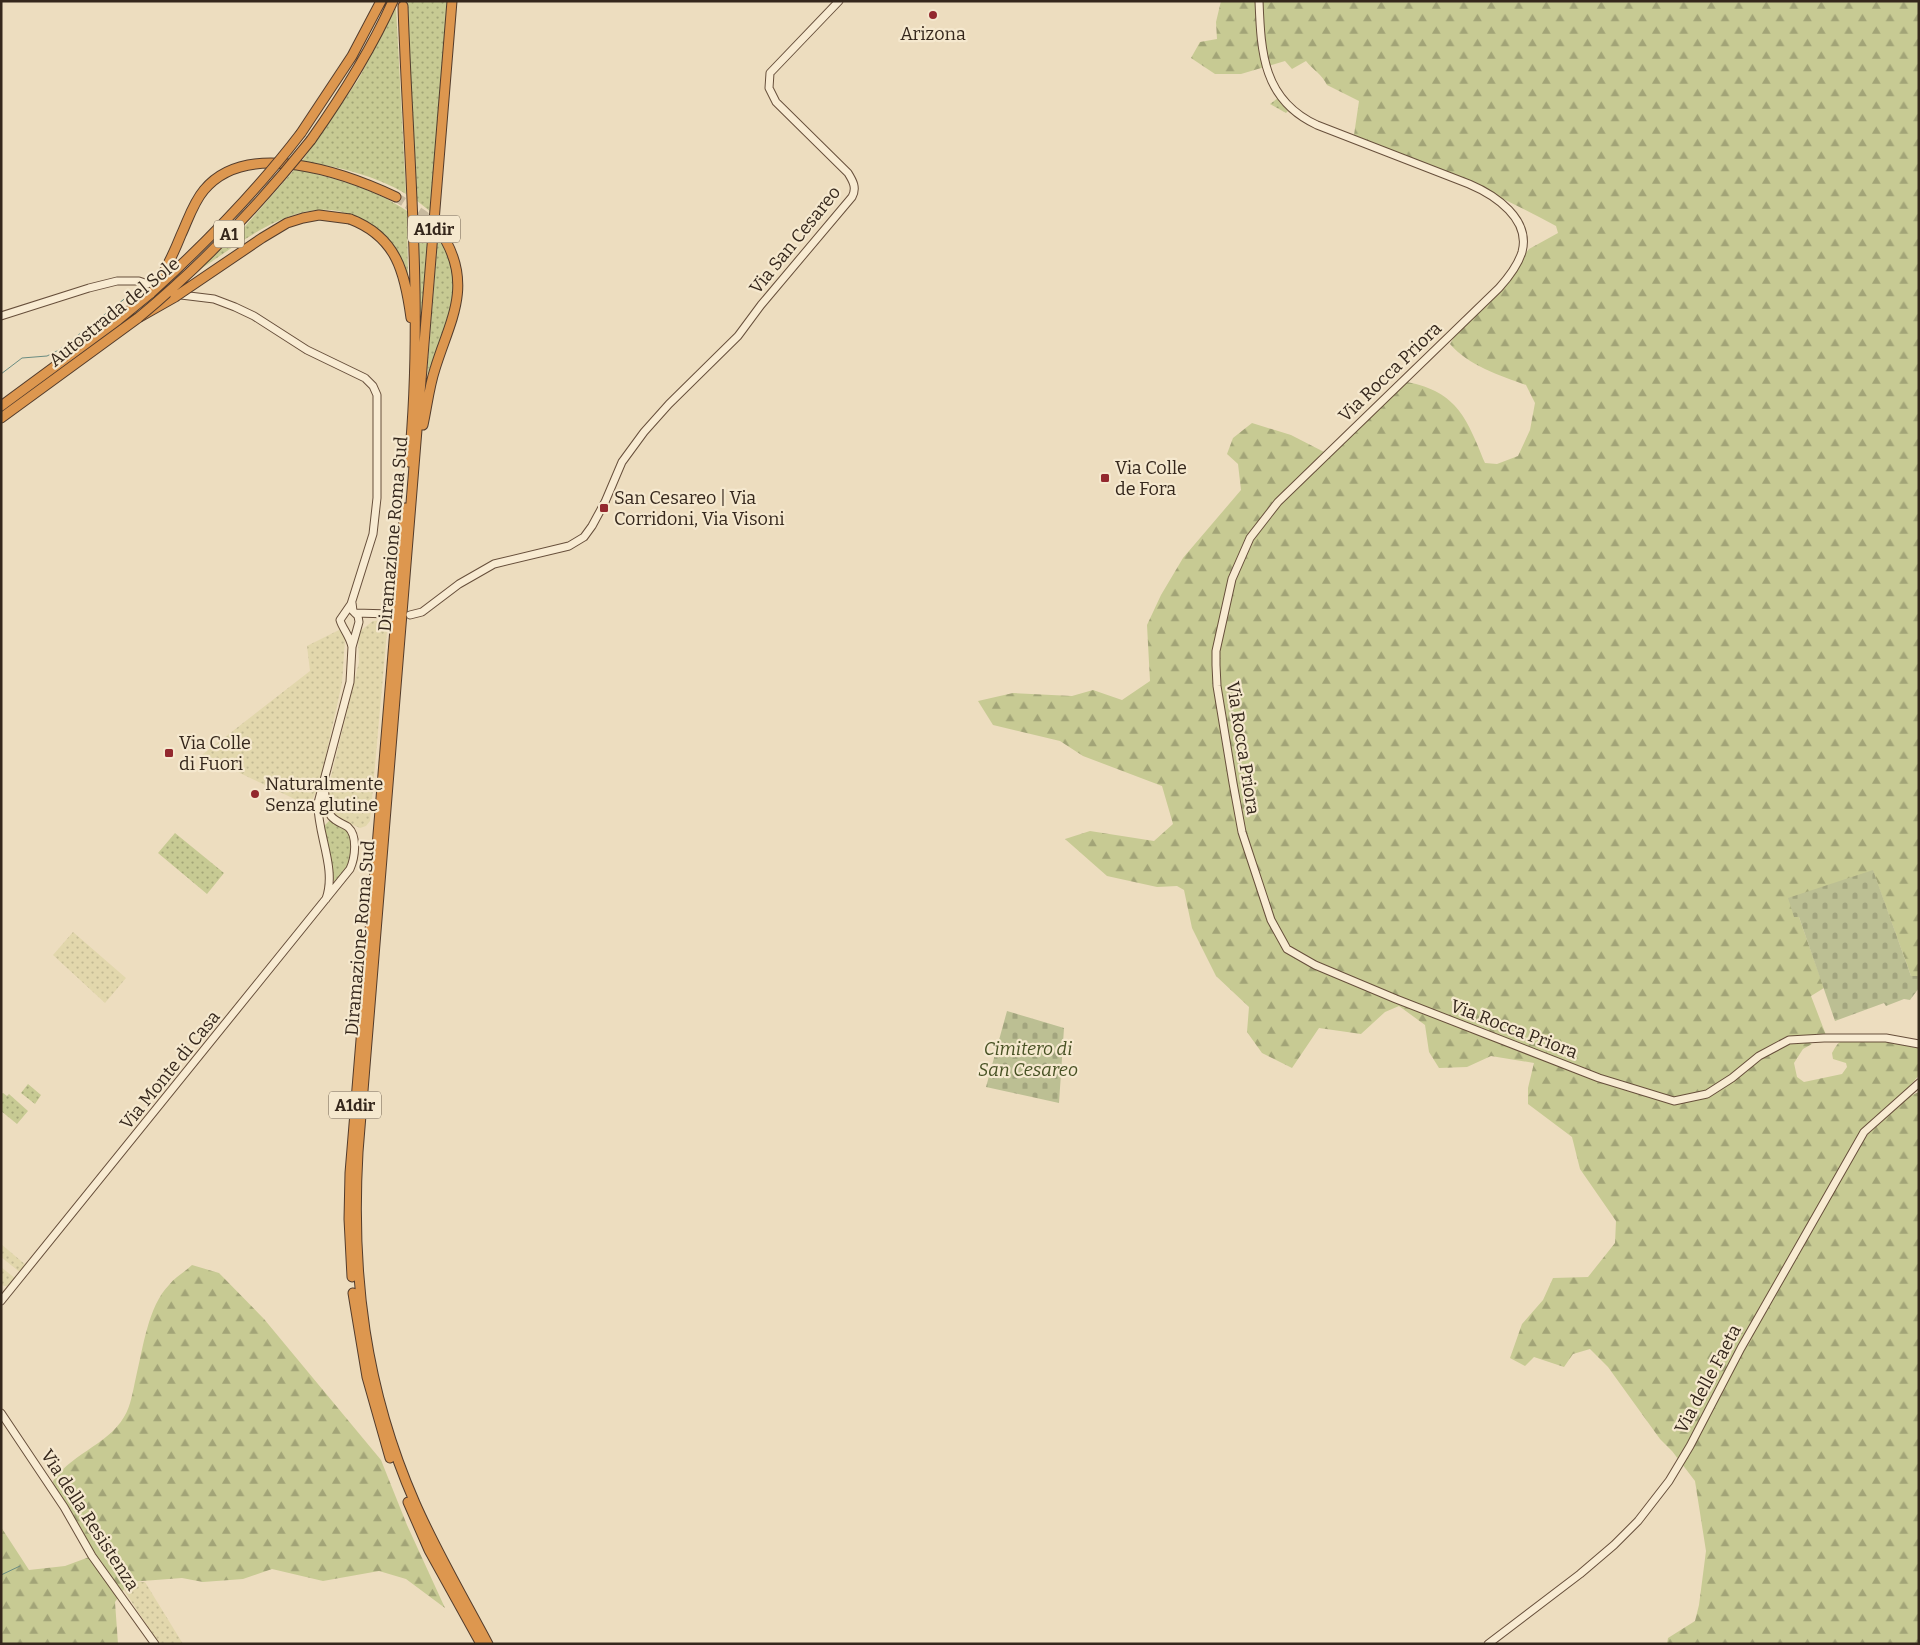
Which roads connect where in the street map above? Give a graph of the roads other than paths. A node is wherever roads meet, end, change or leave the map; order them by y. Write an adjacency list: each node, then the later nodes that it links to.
1 (381, 1): 9 (highway, Autostrada del Sole / A1, bridge)
2 (393, 1): 11 (highway, Autostrada del Sole / A1, bridge)
3 (452, 1): 15 (highway, Diramazione Roma Sud / A1dir)
4 (839, 1): 20 (street, Via San Cesareo)
5 (1259, 1): 25 (street, Via Rocca Priora)
6 (403, 6): 12 (highway, A1dir)
7 (396, 197): 9 (highway)
8 (446, 241): 15 (highway)
9 (151, 293): 13 (highway, Autostrada del Sole / A1)
10 (1, 316): 16 (street)
11 (138, 318): 12 (highway, bridge); 14 (highway, Autostrada del Sole / A1)
12 (415, 356): 31 (highway, Diramazione Roma Sud / A1dir)
13 (1, 406)
14 (1, 418)
15 (416, 457): 32 (highway, Diramazione Roma Sud / A1dir)
16 (353, 598): 17 (street); 22 (street)
17 (355, 612): 18 (street); 21 (street)
18 (370, 613): 19 (street); 21 (street)
19 (391, 614)
20 (410, 615)
21 (358, 624): 22 (street)
22 (352, 647): 23 (street)
23 (324, 785): 24 (street); 24 (street, Via Monte di Casa)
24 (325, 901): 28 (street, Via Monte di Casa)
25 (1916, 1044)
26 (1919, 1083): 27 (street, Via delle Faeta)
27 (1915, 1090): 33 (street, Via delle Faeta)
28 (1, 1301)
29 (1, 1413): 30 (street, Via della Resistenza)
30 (155, 1644)
31 (481, 1644)
32 (488, 1644)
33 (1488, 1644)

